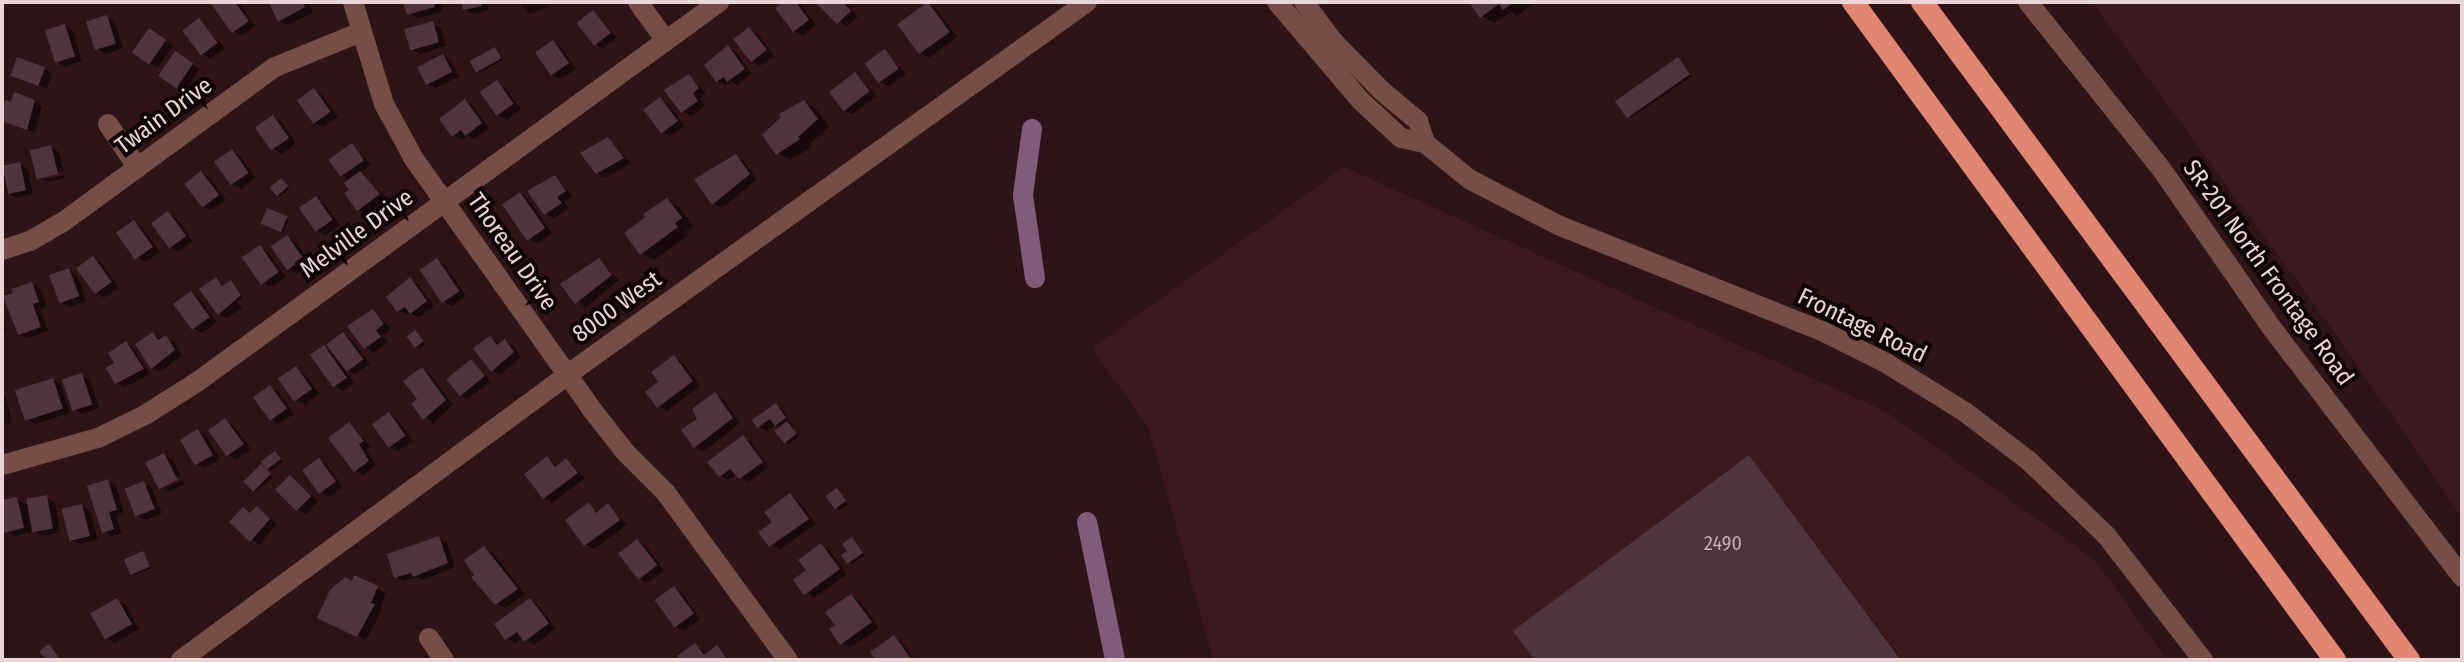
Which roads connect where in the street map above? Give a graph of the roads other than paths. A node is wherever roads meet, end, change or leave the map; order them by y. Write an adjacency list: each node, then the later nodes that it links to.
1 (353, 2): 10 (street, Thoreau Drive)
2 (638, 2): 11 (street)
3 (719, 2): 11 (street, Melville Drive)
4 (1087, 2): 17 (street, 8000 West)
5 (1277, 2): 13 (street, Frontage Road)
6 (1304, 2): 13 (street, Frontage Road)
7 (1853, 2): 25 (highway)
8 (1922, 2): 26 (highway)
9 (2028, 2): 19 (street, SR-201 North Frontage Road)
10 (361, 32): 14 (street, Twain Drive); 15 (street, Thoreau Drive)
11 (666, 41): 15 (street, Melville Drive)
12 (108, 124): 14 (street)
13 (1425, 143): 24 (street, Frontage Road)
14 (138, 168): 16 (street, Twain Drive)
15 (445, 202): 17 (street, Thoreau Drive); 18 (street, Melville Drive)
16 (2, 250)
17 (567, 375): 21 (street, 8000 West); 23 (street, Thoreau Drive)
18 (2, 465)
19 (2462, 577)
20 (429, 638): 22 (street)
21 (181, 660)
22 (444, 660)
23 (788, 660)
24 (2203, 660)
25 (2335, 660)
26 (2409, 660)

